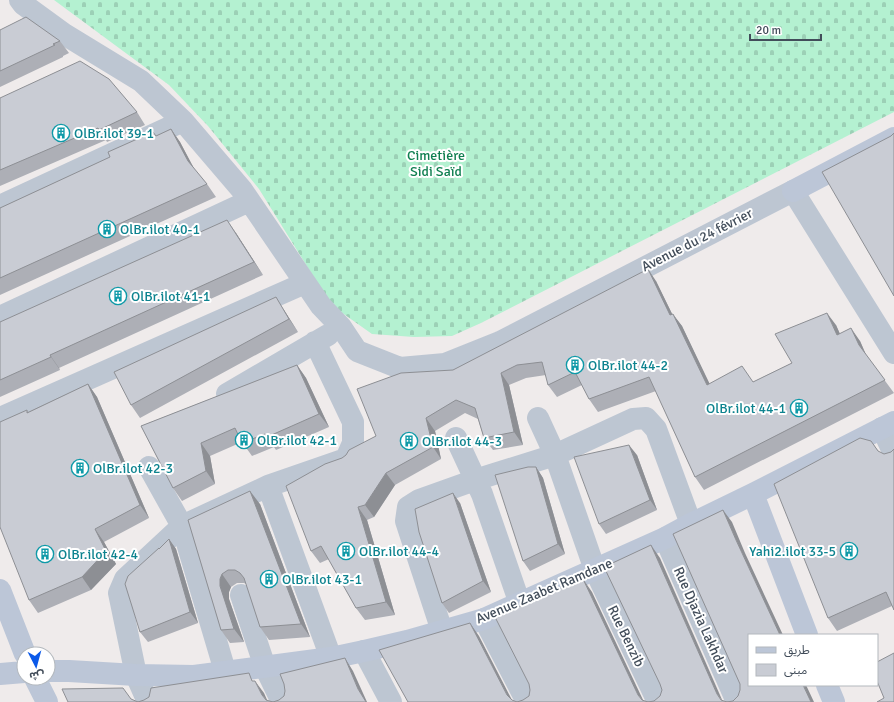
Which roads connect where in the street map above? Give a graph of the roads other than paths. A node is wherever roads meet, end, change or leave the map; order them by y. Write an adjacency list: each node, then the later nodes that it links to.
1 (20, 0): 2 (street, Avenue du 24 février)
2 (97, 55): 3 (street); 4 (street, Avenue du 24 février)
3 (76, 65)
4 (183, 121): 7 (street, Avenue du 24 février); 8 (street)
5 (894, 138): 6 (main road, Avenue du 24 février)
6 (793, 191): 11 (street, Avenue du 24 février); 13 (street)
7 (249, 201): 9 (street, Avenue du 24 février); 10 (street)
8 (0, 206)
9 (305, 283): 11 (street, Avenue du 24 février); 15 (street)
10 (0, 316)
11 (341, 327): 12 (street)
12 (315, 342): 14 (street); 23 (street)
13 (894, 353)
14 (227, 394)
15 (0, 418)
16 (538, 418): 20 (street, Rue Benzib)
17 (888, 425): 19 (street); 24 (main road, Avenue Zaabet Ramdane)
18 (456, 438): 22 (street)
19 (894, 454)
20 (555, 456): 22 (street); 25 (street); 28 (street, Rue Benzib)
21 (149, 467): 26 (street)
22 (475, 480): 31 (street); 33 (street)
23 (268, 486): 26 (street); 37 (street)
24 (753, 494): 25 (main road, Avenue Zaabet Ramdane); 34 (main road)
25 (691, 524): 27 (main road, Avenue Zaabet Ramdane)
26 (182, 526): 40 (street); 43 (street)
27 (665, 538): 28 (main road, Avenue Zaabet Ramdane); 52 (street, Rue Djazia Lakhdar)
28 (595, 570): 31 (main road, Avenue Zaabet Ramdane); 51 (street, Rue Benzib)
29 (0, 590): 35 (main road)
30 (241, 595): 38 (street)
31 (520, 604): 32 (main road, Avenue Zaabet Ramdane)
32 (484, 619): 33 (main road, Avenue Zaabet Ramdane); 50 (street)
33 (442, 631): 36 (main road, Avenue Zaabet Ramdane)
34 (808, 634)
35 (22, 646)
36 (364, 651): 37 (main road, Avenue Zaabet Ramdane); 49 (street)
37 (331, 658): 38 (main road, Avenue Zaabet Ramdane)
38 (265, 666): 40 (main road, Avenue Zaabet Ramdane); 48 (street)
39 (56, 671): 43 (main road, Avenue Zaabet Ramdane)
40 (225, 671): 43 (main road, Avenue Zaabet Ramdane)
41 (16, 673): 42 (main road)
42 (0, 674)
43 (136, 675): 47 (street)
44 (39, 686): 46 (main road)
45 (827, 686): 53 (main road)
46 (47, 702)
47 (148, 702)
48 (282, 702)
49 (391, 702)
50 (527, 702)
51 (658, 702)
52 (737, 702)
53 (834, 702)

